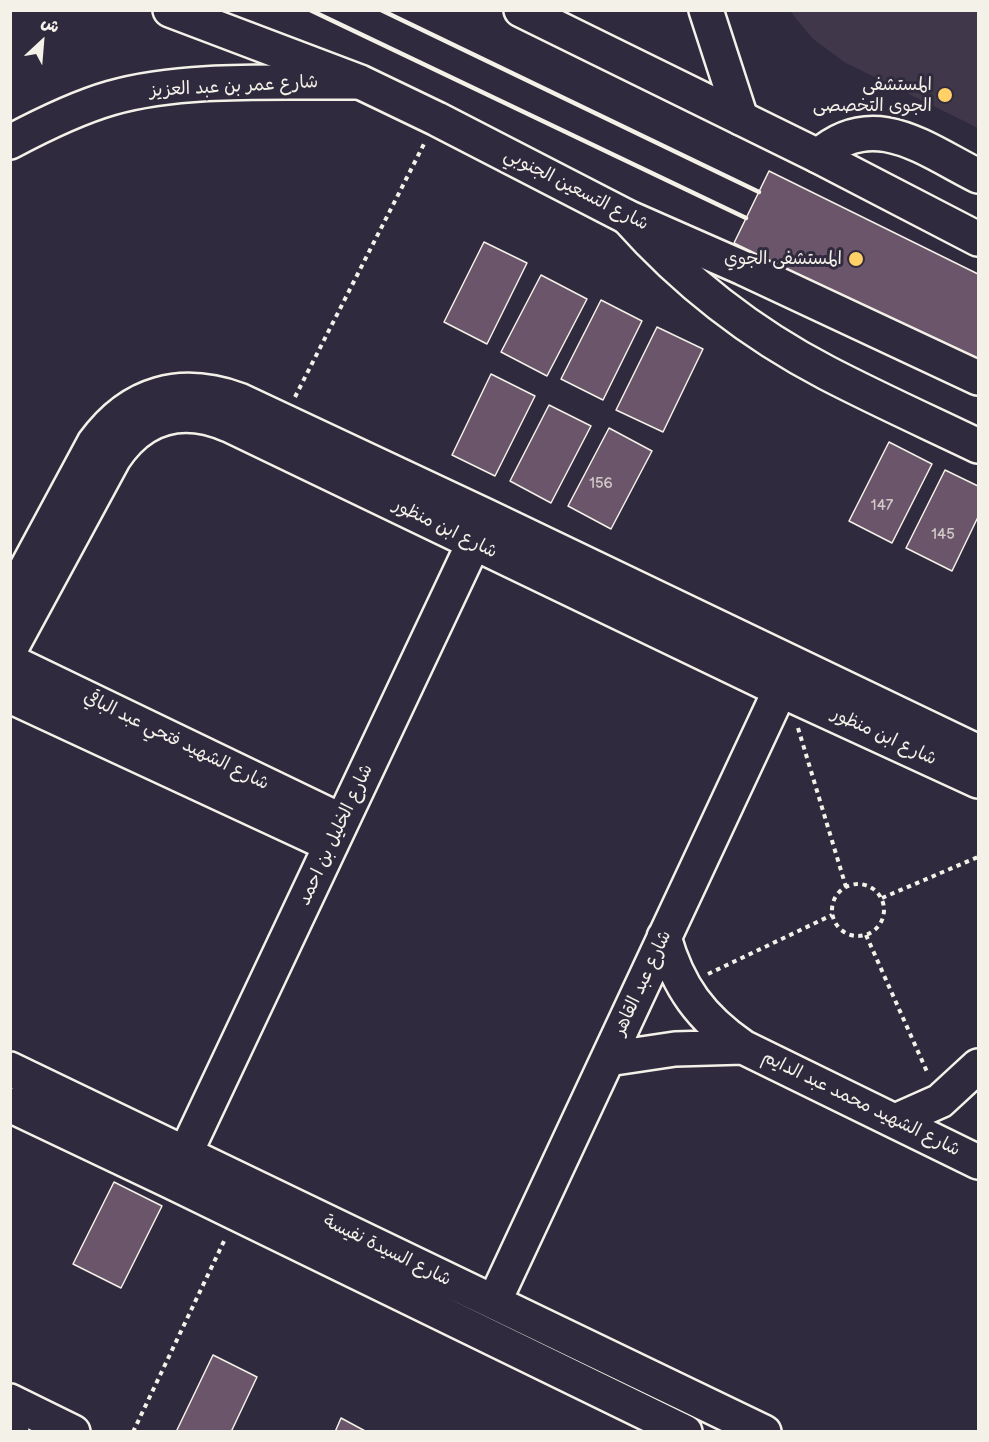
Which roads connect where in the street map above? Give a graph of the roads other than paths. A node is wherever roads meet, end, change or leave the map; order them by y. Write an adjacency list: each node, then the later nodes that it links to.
1 (170, 10): 4 (main road, شارع التسعين الجنوبي)
2 (706, 10): 5 (main road)
3 (523, 11): 5 (main road)
4 (360, 82): 6 (main road, شارع عمر بن عبد العزيز); 9 (main road, شارع التسعين الجنوبي)
5 (741, 118): 7 (main road)
6 (10, 142)
7 (818, 156): 8 (main road); 10 (main road)
8 (978, 176)
9 (627, 217): 11 (main road, شارع التسعين الجنوبي); 12 (main road)
10 (978, 239)
11 (978, 378)
12 (978, 446)
13 (480, 529): 14 (main road, شارع ابن منظور); 15 (main road, شارع ابن منظور); 17 (main road, شارع ابن منظور); 21 (main road, شارع الخليل بن احمد)
14 (10, 599)
15 (10, 650)
16 (10, 661): 21 (main road, شارع الشهيد فتحي عبد الباقي)
17 (787, 682): 19 (main road, شارع ابن منظور); 20 (main road, شارع ابن منظور); 22 (main road, شارع عبد القاهر)
18 (10, 696): 21 (main road, شارع الشهيد فتحي عبد الباقي)
19 (978, 752)
20 (978, 781)
21 (336, 833): 29 (main road, شارع الخليل بن احمد)
22 (664, 937): 23 (main road, شارع الشهيد محمد عبد الدايم); 24 (main road, شارع عبد القاهر)
23 (743, 1047): 24 (main road, شارع الشهيد محمد عبد الدايم); 28 (main road, شارع الشهيد محمد عبد الدايم)
24 (608, 1059): 31 (main road, شارع عبد القاهر)
25 (978, 1066): 28 (main road)
26 (10, 1069): 29 (main road, شارع السيدة نفيسة)
27 (10, 1105): 33 (main road, شارع السيدة نفيسة)
28 (895, 1121): 30 (main road, شارع الشهيد محمد عبد الدايم)
29 (185, 1154): 31 (main road, شارع السيدة نفيسة)
30 (978, 1162)
31 (494, 1302): 35 (main road, شارع السيدة نفيسة)
32 (10, 1401): 34 (main road)
33 (676, 1430)
34 (74, 1431)
35 (764, 1431)

